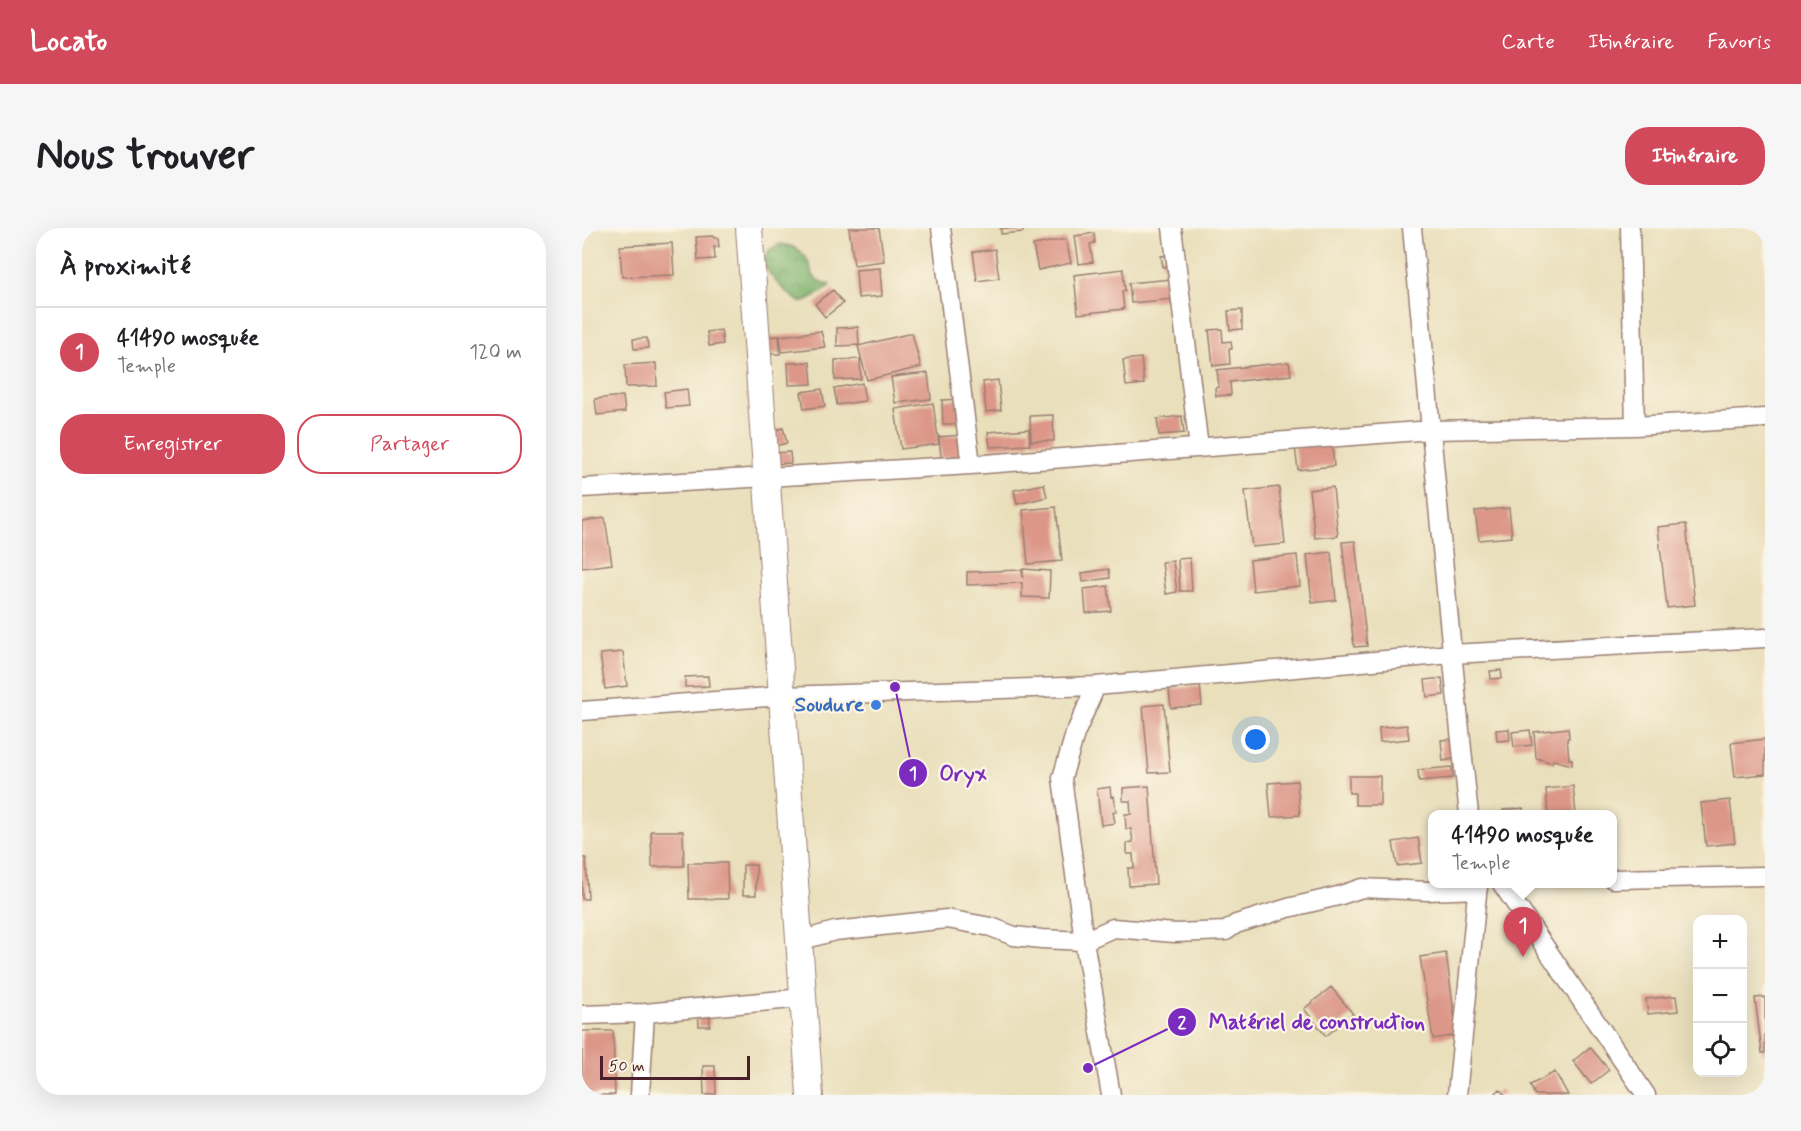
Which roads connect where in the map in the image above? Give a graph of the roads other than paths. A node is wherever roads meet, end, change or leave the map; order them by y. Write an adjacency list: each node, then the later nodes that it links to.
1 (749, 228): 11 (street)
2 (941, 228): 10 (street)
3 (1172, 228): 9 (street)
4 (1412, 228): 8 (street)
5 (1630, 228): 7 (street)
6 (1765, 418): 7 (street)
7 (1635, 426): 8 (street)
8 (1432, 430): 9 (street); 14 (street)
9 (1199, 448): 10 (street)
10 (971, 465): 11 (street)
11 (766, 477): 12 (street); 16 (street)
12 (582, 488)
13 (1765, 638): 14 (street)
14 (1450, 654): 15 (street); 18 (street)
15 (1096, 686): 16 (street); 25 (street)
16 (782, 696): 17 (street); 24 (street)
17 (582, 711)
18 (1469, 810)
19 (1765, 876): 20 (street)
20 (1617, 879)
21 (1458, 888): 25 (street)
22 (1478, 888): 32 (street)
23 (1505, 888): 33 (street)
24 (799, 941): 25 (street); 26 (street)
25 (1084, 941): 31 (street)
26 (803, 998): 27 (street); 30 (street)
27 (645, 1013): 28 (street); 29 (street)
28 (582, 1016)
29 (640, 1095)
30 (810, 1095)
31 (1111, 1095)
32 (1457, 1095)
33 (1646, 1095)

